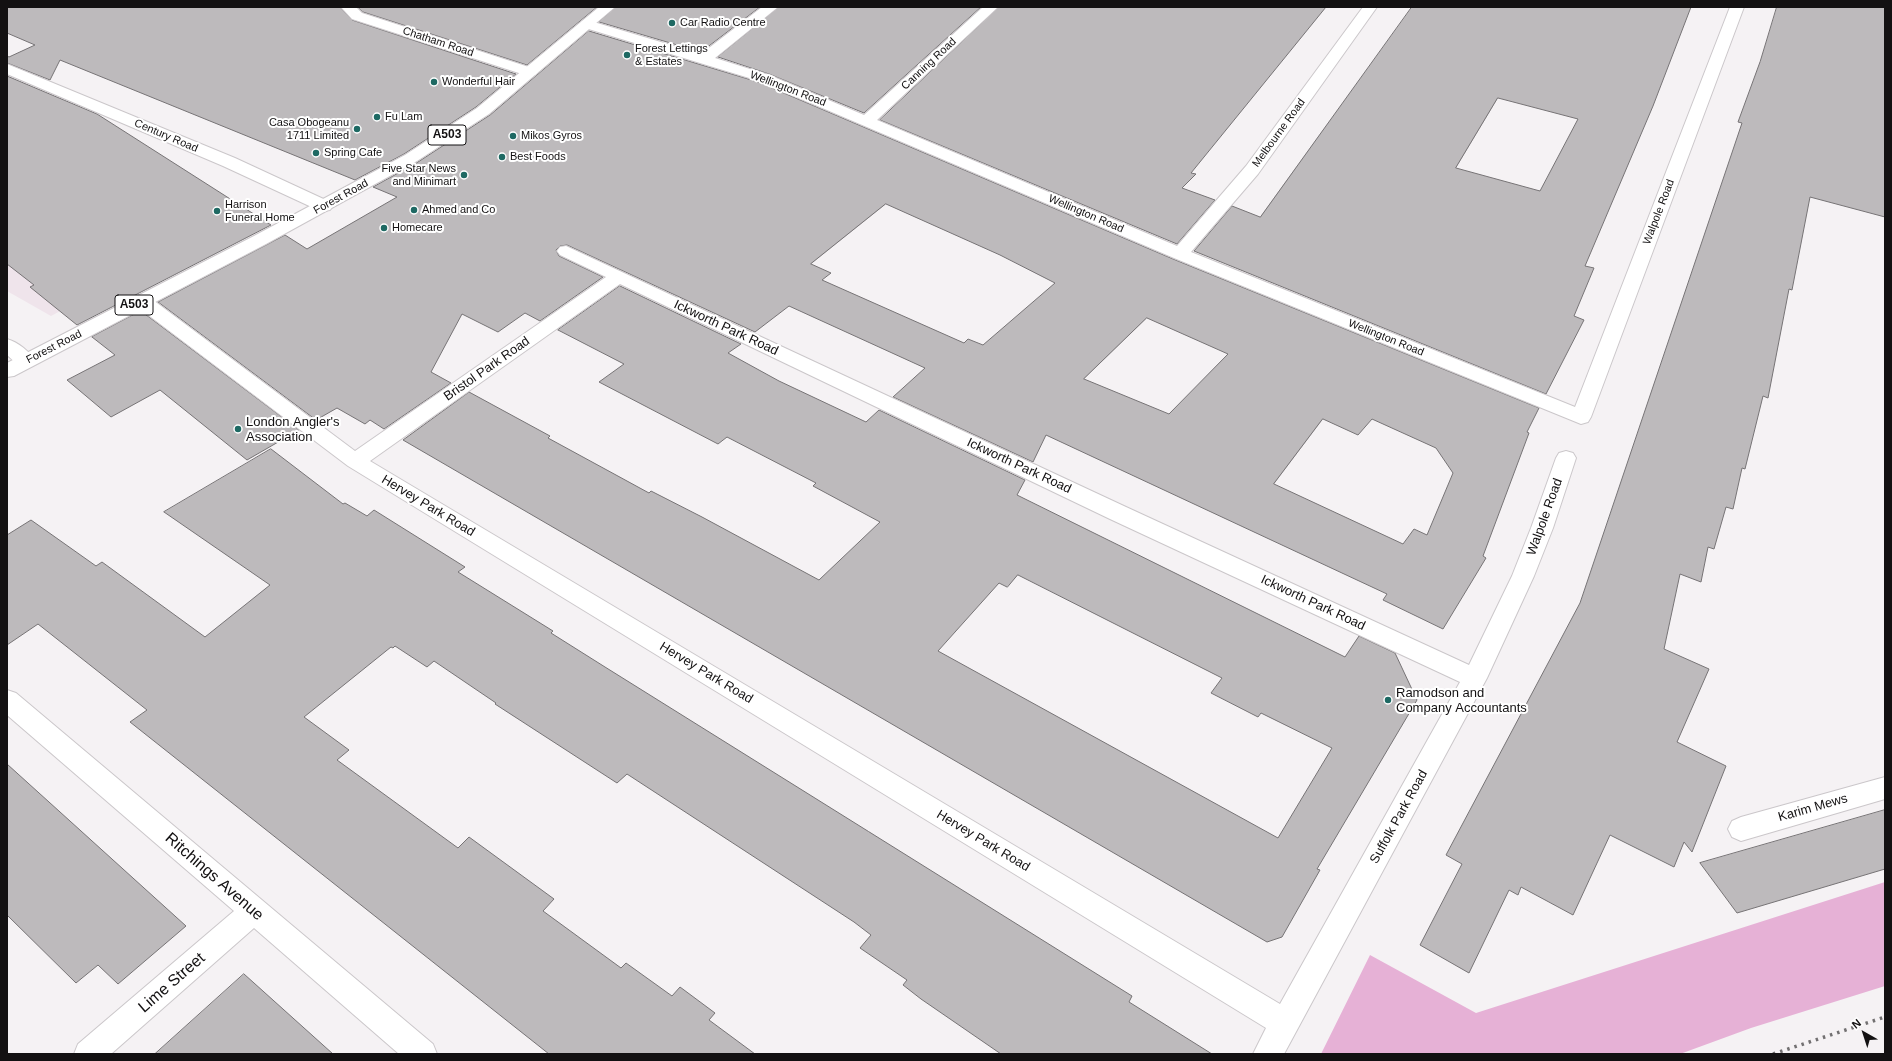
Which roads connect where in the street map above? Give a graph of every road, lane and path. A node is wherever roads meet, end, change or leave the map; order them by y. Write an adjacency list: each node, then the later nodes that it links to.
1 (348, 7): 10 (street, Chatham Road)
2 (608, 7): 7 (street, Forest Road / A503)
3 (771, 7): 8 (street)
4 (991, 7): 11 (street, Canning Road)
5 (1370, 7): 14 (street, Melbourne Road)
6 (1737, 7): 20 (street, Walpole Road)
7 (587, 24): 8 (street, Wellington Road); 10 (street, Forest Road / A503)
8 (704, 59): 11 (street, Wellington Road)
9 (7, 69): 12 (street, Century Road)
10 (530, 72): 12 (street, Forest Road / A503)
11 (867, 121): 14 (street, Wellington Road)
12 (324, 206): 16 (street, Forest Road / A503)
13 (566, 251): 15 (street, Ickworth Park Road)
14 (1180, 254): 20 (street, Wellington Road)
15 (619, 276): 22 (street, Bristol Park Road); 24 (street, Ickworth Park Road)
16 (142, 301): 18 (street, Forest Road / A503); 22 (street, Hervey Park Road)
17 (7, 345): 18 (street)
18 (26, 361): 19 (street, Forest Road / A503)
19 (7, 371)
20 (1581, 417)
21 (1566, 458): 23 (street, Walpole Road)
22 (355, 461): 29 (street, Hervey Park Road)
23 (1523, 576): 24 (street, Suffolk Park Road)
24 (1474, 678): 29 (street, Suffolk Park Road)
25 (7, 700): 28 (street, Ritchings Avenue)
26 (1885, 788): 27 (street, Karim Mews)
27 (1741, 829)
28 (254, 911): 30 (street, Lime Street); 31 (street, Ritchings Avenue)
29 (1285, 1023): 32 (street, Suffolk Park Road)
30 (89, 1054)
31 (422, 1054)
32 (1268, 1054)

